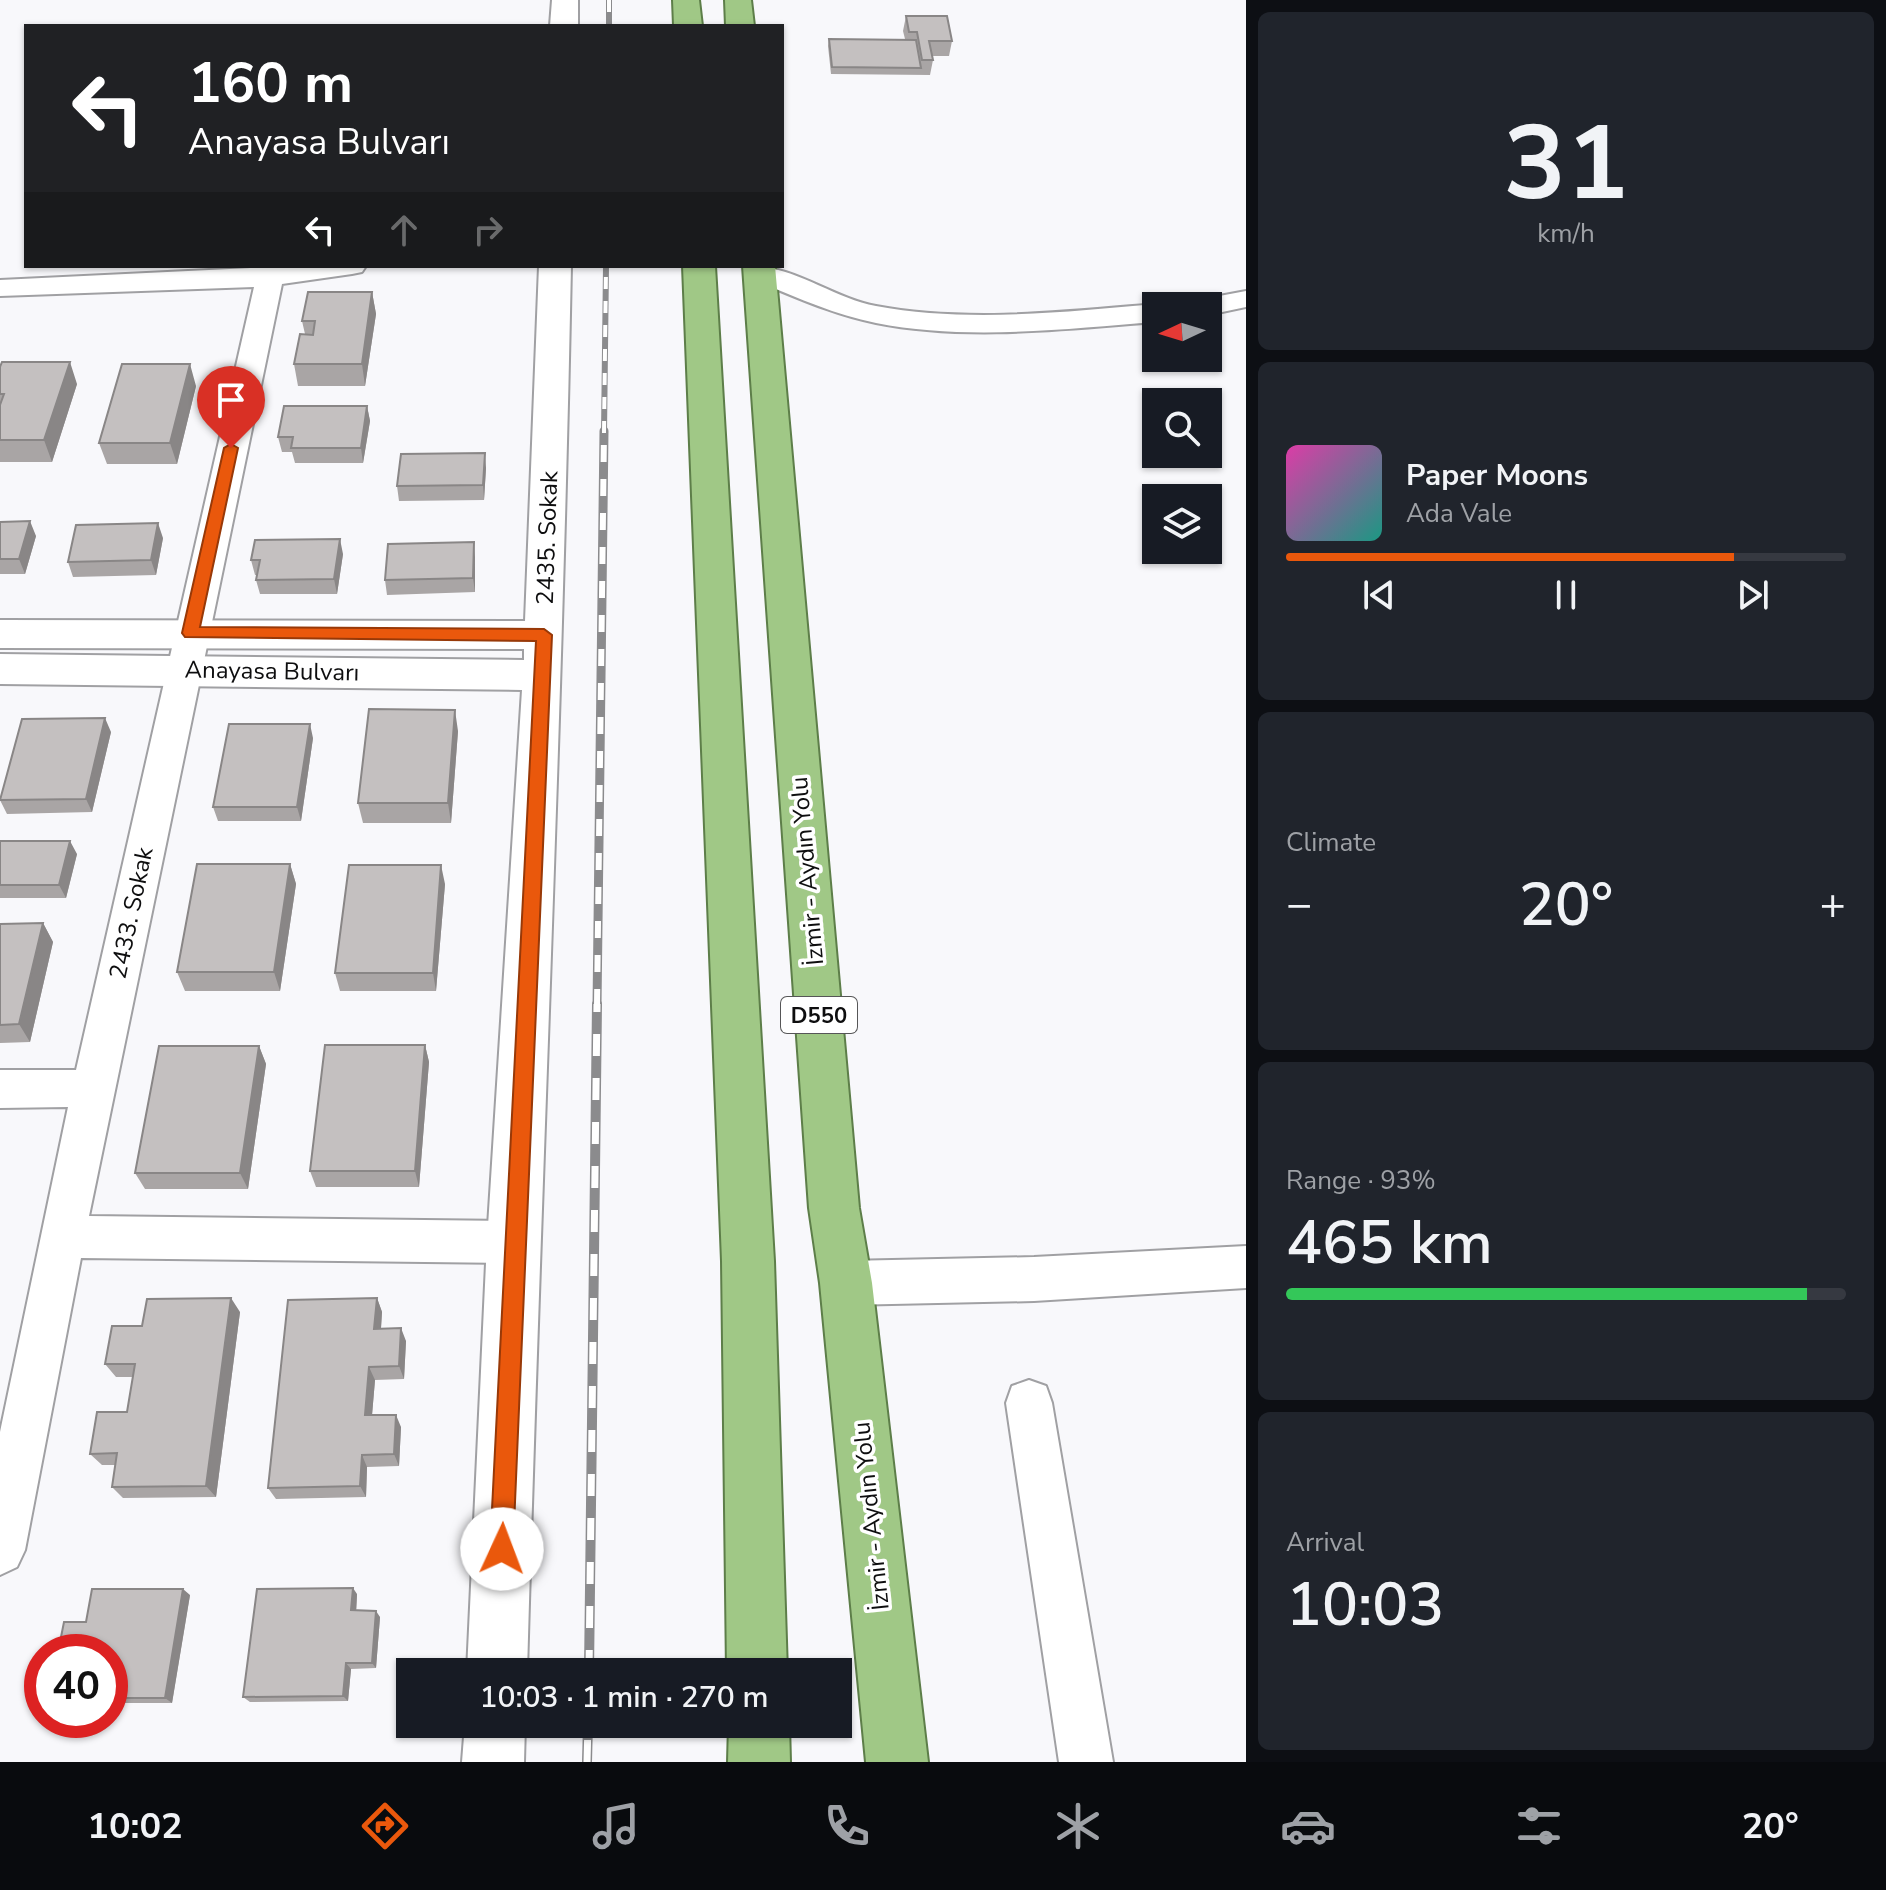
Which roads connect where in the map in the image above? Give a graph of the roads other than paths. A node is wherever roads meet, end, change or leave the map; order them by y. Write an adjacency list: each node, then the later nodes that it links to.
1 (565, 0): 4 (street)
2 (686, 0): 5 (highway)
3 (738, 0): 6 (highway)
4 (564, 24)
5 (688, 24)
6 (740, 24)
7 (338, 268): 11 (street)
8 (555, 268): 18 (street, 2435. Sokak)
9 (699, 268): 30 (highway)
10 (759, 269): 15 (street); 25 (highway, İzmir - Aydın Yolu / D550)
11 (270, 278): 12 (street); 17 (street, 2433. Sokak)
12 (1, 289)
13 (1246, 299): 14 (street)
14 (1222, 303)
15 (1142, 314)
16 (0, 634): 17 (street, Anayasa Bulvarı)
17 (187, 651): 18 (street, Anayasa Bulvarı); 19 (street, Anayasa Bulvarı); 20 (street, 2433. Sokak)
18 (544, 655): 23 (street, 2435. Sokak)
19 (0, 669)
20 (93, 1088): 21 (street); 22 (street, 2433. Sokak)
21 (0, 1089)
22 (62, 1237): 23 (street); 27 (street, 2433. Sokak)
23 (513, 1242): 29 (street, 2435. Sokak)
24 (1246, 1267): 25 (street)
25 (846, 1283): 35 (highway, İzmir - Aydın Yolu / D550)
26 (1029, 1403): 36 (street)
27 (14, 1412): 28 (street, 2433. Sokak)
28 (0, 1550)
29 (498, 1658)
30 (757, 1658)
31 (494, 1738): 33 (street)
32 (759, 1738): 34 (highway)
33 (493, 1762)
34 (759, 1762)
35 (897, 1762)
36 (1086, 1762)

